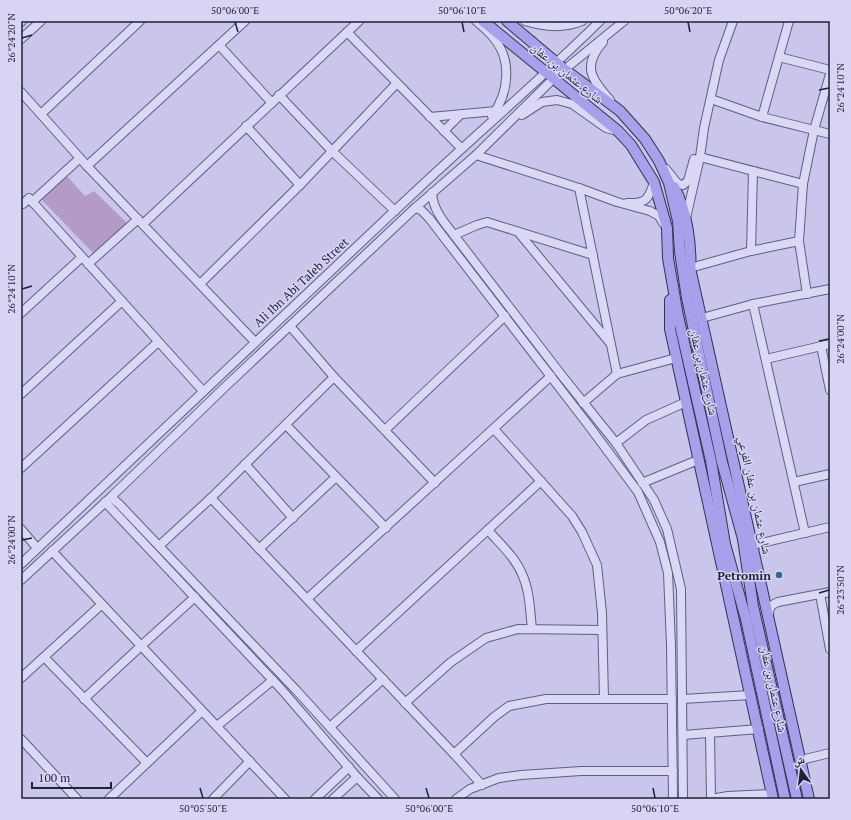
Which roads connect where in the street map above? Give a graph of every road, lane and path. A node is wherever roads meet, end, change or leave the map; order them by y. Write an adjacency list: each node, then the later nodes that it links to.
1 (40, 21): 16 (street)
2 (140, 21): 30 (street)
3 (244, 21): 17 (street)
4 (476, 21): 28 (street)
5 (483, 21): 22 (main road, شارع عثمان بن عفان)
6 (507, 21): 19 (main road, شارع عثمان بن عفان)
7 (525, 21): 8 (street)
8 (582, 21)
9 (600, 21): 19 (street, Ali Ibn Abi Taleb Street)
10 (624, 21): 14 (street)
11 (733, 21): 26 (street)
12 (789, 21): 18 (street)
13 (356, 22): 15 (street)
14 (615, 28): 19 (street); 29 (street)
15 (347, 32): 23 (street); 25 (street)
16 (21, 39)
17 (219, 45): 27 (street); 48 (street)
18 (779, 57): 20 (street); 32 (street)
19 (560, 66): 22 (street, Ali Ibn Abi Taleb Street); 29 (main road, شارع عثمان بن عفان)
20 (830, 70)
21 (830, 74): 39 (street)
22 (550, 76): 37 (street, Ali Ibn Abi Taleb Street); 38 (street); 40 (main road, شارع عثمان بن عفان)
23 (397, 83): 33 (street); 43 (street)
24 (21, 92): 30 (street)
25 (279, 95): 27 (street); 43 (street)
26 (711, 99): 32 (street); 35 (street)
27 (272, 102): 34 (street)
28 (496, 111): 31 (street); 37 (street)
29 (620, 111): 47 (main road, شارع عثمان بن عفان)
30 (40, 114): 46 (street)
31 (461, 114): 33 (street); 36 (street)
32 (762, 116): 39 (street)
33 (430, 117): 36 (street)
34 (246, 126): 52 (street); 63 (street)
35 (704, 128): 45 (street); 47 (street)
36 (444, 130): 42 (street)
37 (482, 130): 42 (street, Ali Ibn Abi Taleb Street)
38 (502, 130): 40 (street); 44 (street, Ali Ibn Abi Taleb Street)
39 (814, 130): 41 (street); 51 (street)
40 (618, 131): 50 (main road, شارع عثمان بن عفان)
41 (830, 134)
42 (461, 148): 59 (street, Ali Ibn Abi Taleb Street)
43 (332, 151): 52 (street); 59 (street)
44 (476, 155): 53 (street); 54 (street, Ali Ibn Abi Taleb Street)
45 (700, 157): 49 (street); 62 (street)
46 (80, 158): 48 (street); 55 (street)
47 (659, 161): 62 (main road); 87 (main road, شارع عثمان بن عفان)
48 (88, 166): 63 (street)
49 (753, 171): 51 (street); 68 (street)
50 (654, 182): 56 (street); 64 (main road, شارع عثمان بن عفان)
51 (803, 184): 67 (street)
52 (300, 185): 74 (street)
53 (579, 188): 56 (street); 69 (street)
54 (432, 193): 58 (street, Ali Ibn Abi Taleb Street); 60 (street)
55 (32, 202): 57 (street); 70 (street)
56 (617, 202): 64 (street)
57 (22, 204)
58 (415, 208): 61 (street); 82 (street, Ali Ibn Abi Taleb Street)
59 (395, 211): 84 (street, Ali Ibn Abi Taleb Street)
60 (437, 212): 61 (street); 66 (street)
61 (429, 218): 80 (street)
62 (686, 218): 72 (main road)
63 (140, 221): 71 (street); 74 (street)
64 (667, 228): 73 (main road, شارع عثمان بن عفان)
65 (519, 232): 66 (street); 69 (street); 85 (street)
66 (454, 235): 98 (street)
67 (799, 242): 68 (street); 76 (street)
68 (751, 250): 72 (street)
69 (593, 255): 85 (street)
70 (82, 257): 71 (street); 79 (street)
71 (88, 264): 77 (street)
72 (690, 268): 81 (main road, شارع عثمان بن عفان الفرعي); 87 (main road)
73 (671, 276): 89 (main road); 104 (main road, شارع عثمان بن عفان)
74 (200, 284): 84 (street)
75 (830, 289): 76 (street)
76 (807, 294): 78 (street)
77 (122, 301): 83 (street); 96 (street)
78 (753, 304): 81 (street); 90 (street)
79 (21, 313)
80 (505, 316): 92 (street); 101 (street)
81 (702, 318): 122 (main road, شارع عثمان بن عفان الفرعي)
82 (290, 326): 93 (street); 115 (street, Ali Ibn Abi Taleb Street)
83 (158, 342): 95 (street); 107 (street)
84 (256, 342): 95 (street, Ali Ibn Abi Taleb Street)
85 (611, 344): 91 (street)
86 (830, 344): 88 (street)
87 (697, 346): 105 (main road, شارع عثمان بن عفان)
88 (821, 346): 90 (street); 94 (street)
89 (676, 358): 91 (street); 97 (main road)
90 (766, 359): 112 (street)
91 (617, 374): 98 (street)
92 (551, 376): 100 (street); 150 (street)
93 (334, 377): 99 (street); 101 (street)
94 (830, 390)
95 (203, 391): 124 (street, Ali Ibn Abi Taleb Street)
96 (21, 394)
97 (686, 402): 102 (street); 103 (main road)
98 (583, 403): 102 (street)
99 (286, 425): 106 (street); 109 (street)
100 (494, 429): 110 (street); 113 (street)
101 (385, 430): 113 (street)
102 (616, 443): 111 (street)
103 (698, 460): 111 (street); 136 (main road)
104 (711, 461): 105 (main road); 135 (main road, شارع عثمان بن عفان)
105 (722, 462): 134 (main road, شارع عثمان بن عفان)
106 (245, 464): 114 (street); 116 (street)
107 (21, 468)
108 (830, 474): 112 (street)
109 (336, 477): 116 (street); 117 (street)
110 (541, 481): 120 (street); 139 (street)
111 (642, 482): 151 (street)
112 (794, 482): 121 (street)
113 (435, 483): 117 (street)
114 (211, 498): 123 (street); 125 (street)
115 (108, 500): 123 (street); 126 (street, Ali Ibn Abi Taleb Street); 131 (street)
116 (293, 518): 125 (street)
117 (386, 528): 132 (street)
118 (830, 528): 121 (street)
119 (21, 530): 124 (street)
120 (488, 530): 138 (street); 142 (street)
121 (805, 533): 122 (street)
122 (753, 545): 137 (main road, شارع عثمان بن عفان الفرعي)
123 (159, 546): 155 (street)
124 (37, 548): 127 (street, Ali Ibn Abi Taleb Street)
125 (259, 549): 132 (street)
126 (52, 551): 128 (street, Ali Ibn Abi Taleb Street); 133 (street)
127 (21, 564)
128 (21, 580)
129 (830, 592): 130 (street)
130 (820, 594): 137 (street); 141 (street)
131 (195, 597): 140 (street); 146 (street)
132 (307, 599): 142 (street)
133 (102, 604): 140 (street); 143 (street)
134 (753, 606): 135 (main road); 156 (main road); 184 (main road, شارع عثمان بن عفان)
135 (746, 619): 158 (main road, شارع عثمان بن عفان)
136 (734, 622): 147 (main road); 158 (main road)
137 (770, 622): 156 (main road, شارع عثمان بن عفان الفرعي)
138 (532, 630): 139 (street); 152 (street)
139 (602, 630): 149 (street)
140 (141, 646): 148 (street); 153 (street)
141 (830, 649)
142 (356, 651): 145 (street)
143 (44, 657): 144 (street); 148 (street)
144 (21, 678)
145 (382, 679): 152 (street); 155 (street)
146 (273, 680): 154 (street); 167 (street)
147 (751, 695): 151 (street); 157 (main road)
148 (84, 699): 166 (street)
149 (604, 699): 150 (street); 163 (street)
150 (672, 699): 168 (street)
151 (682, 699): 160 (street)
152 (405, 703): 163 (street)
153 (202, 711): 154 (street); 166 (street)
154 (217, 726): 165 (street)
155 (330, 727): 179 (street)
156 (793, 727): 164 (main road, شارع عثمان بن عفان الفرعي)
157 (759, 729): 159 (street); 171 (main road)
158 (769, 730): 183 (main road, شارع عثمان بن عفان)
159 (710, 733): 160 (street); 171 (street)
160 (683, 734): 182 (street)
161 (21, 739): 172 (street)
162 (830, 753): 164 (street)
163 (454, 754): 170 (street)
164 (801, 760): 185 (main road, شارع عثمان بن عفان الفرعي)
165 (250, 761): 174 (street); 175 (street)
166 (147, 763): 173 (street)
167 (349, 767): 169 (street); 176 (street)
168 (673, 771): 170 (street); 181 (street)
169 (357, 777): 177 (street); 178 (street)
170 (482, 785): 180 (street)
171 (773, 797)
172 (77, 799)
173 (109, 799)
174 (213, 799)
175 (285, 799)
176 (315, 799)
177 (333, 799)
178 (378, 799)
179 (395, 799)
180 (456, 799)
181 (673, 799)
182 (683, 799)
183 (785, 799)
184 (797, 799)
185 (809, 799)

